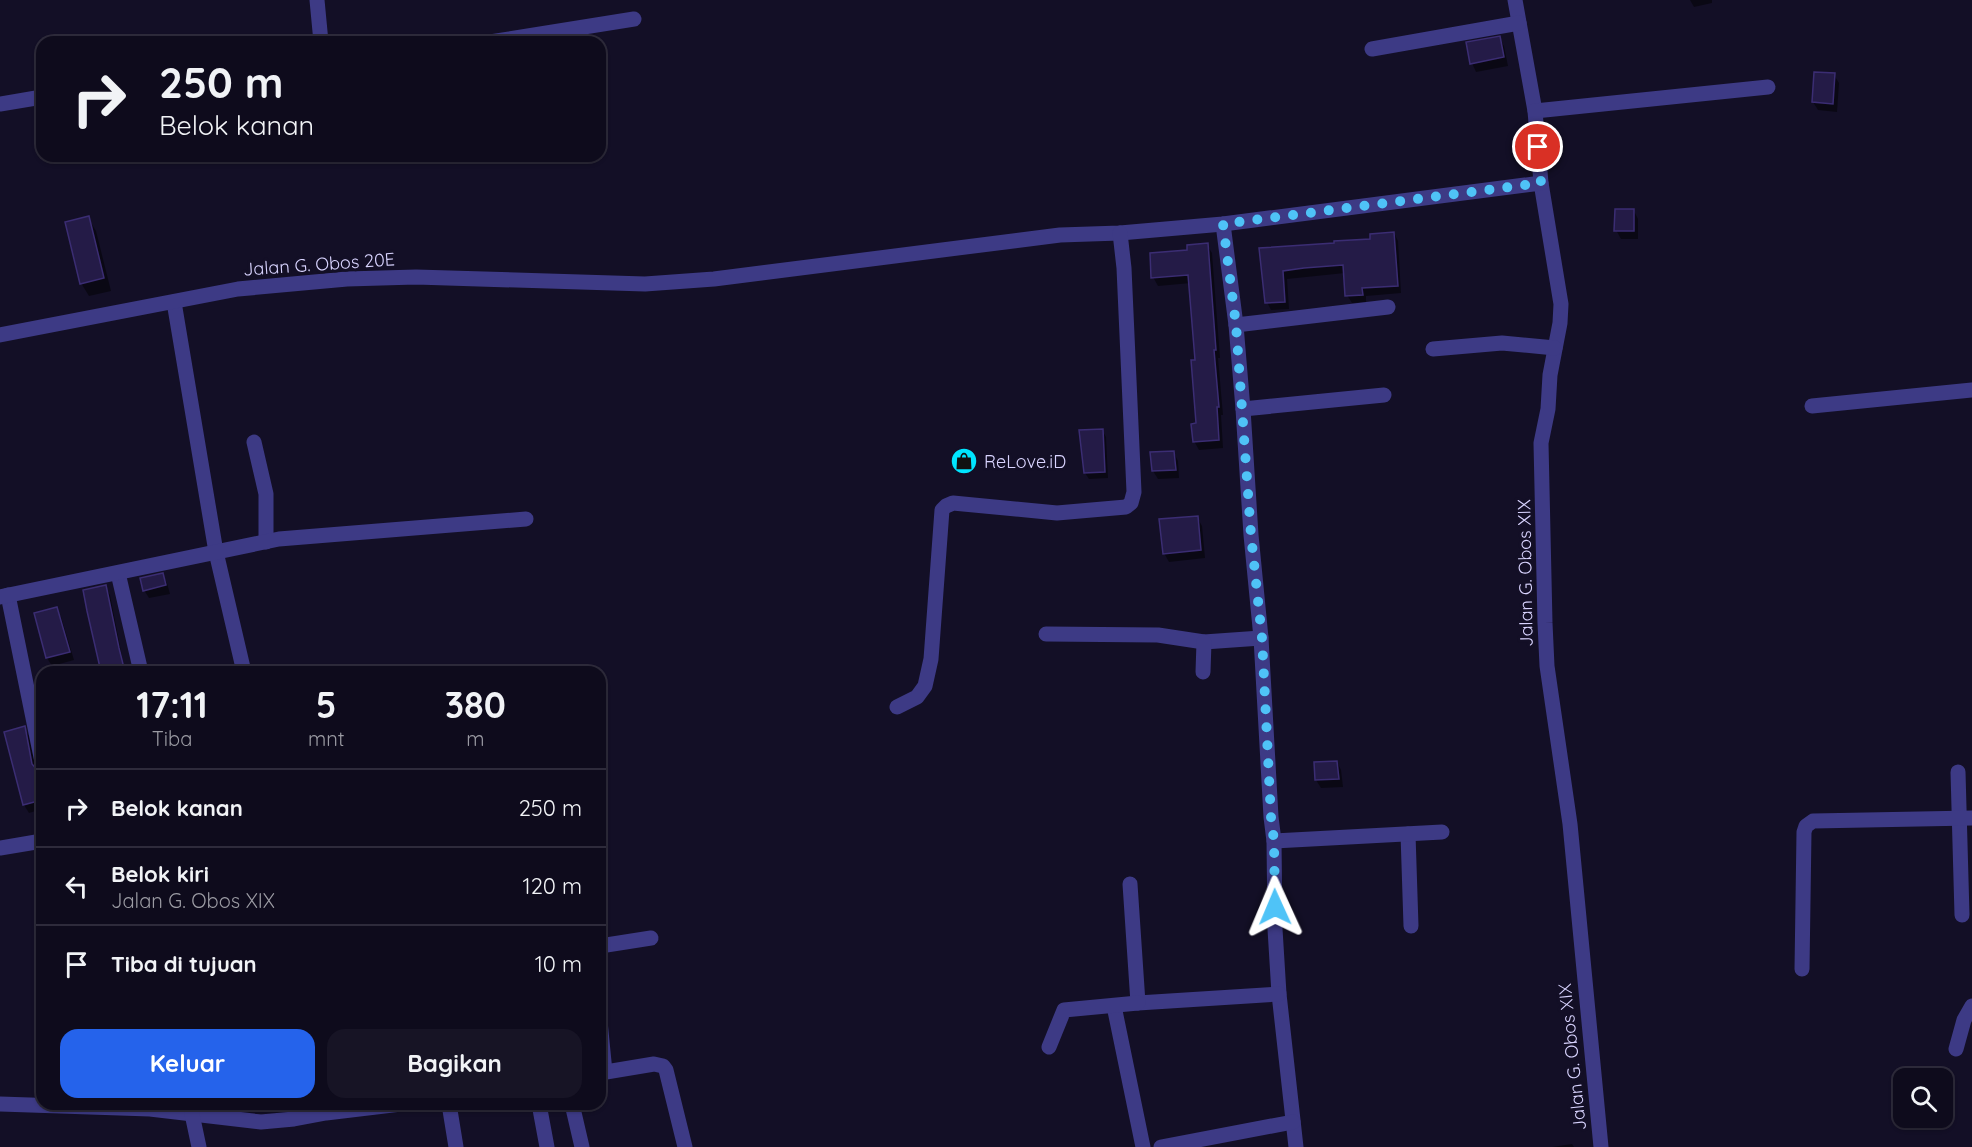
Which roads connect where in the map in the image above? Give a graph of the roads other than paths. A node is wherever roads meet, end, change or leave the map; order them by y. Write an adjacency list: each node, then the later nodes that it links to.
1 (317, 0): 5 (street)
2 (1515, 0): 4 (street, Jalan G. Obos XIX)
3 (634, 20): 6 (street)
4 (1519, 22): 7 (street); 11 (street, Jalan G. Obos XIX)
5 (320, 36)
6 (529, 36)
7 (1372, 49)
8 (1768, 87): 11 (street)
9 (36, 98): 10 (street)
10 (0, 104)
11 (1535, 111): 12 (street, Jalan G. Obos XIX)
12 (1541, 183): 13 (street, Jalan G. Obos 20E); 19 (street, Jalan G. Obos XIX)
13 (1223, 224): 14 (street, Jalan G. Obos 20E); 17 (street)
14 (1120, 233): 15 (street, Jalan G. Obos 20E); 37 (street)
15 (174, 302): 18 (street, Jalan G. Obos 20E); 28 (street)
16 (1388, 307): 17 (street)
17 (1236, 325): 24 (street)
18 (0, 335)
19 (1555, 348): 20 (street); 69 (street, Jalan G. Obos XIX)
20 (1433, 349)
21 (1972, 390): 23 (street)
22 (1384, 395): 24 (street)
23 (1812, 406)
24 (1243, 409): 32 (street)
25 (254, 442): 27 (street)
26 (526, 519): 27 (street)
27 (266, 542): 28 (street)
28 (216, 552): 29 (street); 35 (street)
29 (118, 573): 30 (street); 34 (street)
30 (4, 596): 38 (street)
31 (1046, 634): 33 (street)
32 (1262, 638): 33 (street); 43 (street)
33 (1204, 642): 36 (street)
34 (140, 666)
35 (243, 666)
36 (1203, 672)
37 (897, 707)
38 (36, 736)
39 (1958, 772): 40 (street)
40 (1966, 818): 47 (street); 51 (street)
41 (1442, 832): 42 (street)
42 (1408, 834): 43 (street); 48 (street)
43 (1274, 841): 52 (street)
44 (36, 842): 45 (street)
45 (0, 848)
46 (1130, 884): 53 (street)
47 (1962, 915)
48 (1411, 926)
49 (651, 938): 50 (street)
50 (606, 945)
51 (1802, 969)
52 (1279, 994): 53 (street); 68 (street)
53 (1138, 1003): 54 (street)
54 (1114, 1006): 56 (street); 75 (street)
55 (1972, 1006): 57 (street)
56 (1049, 1047)
57 (1956, 1049)
58 (606, 1072): 74 (street)
59 (0, 1104): 60 (street)
60 (36, 1105)
61 (158, 1110): 67 (street)
62 (212, 1110): 63 (street); 67 (street)
63 (351, 1110)
64 (450, 1110): 71 (street)
65 (540, 1110): 72 (street)
66 (573, 1110): 73 (street)
67 (192, 1114): 70 (street)
68 (1293, 1122): 76 (street); 77 (street)
69 (1600, 1146)
70 (199, 1147)
71 (456, 1147)
72 (547, 1147)
73 (582, 1147)
74 (685, 1147)
75 (1143, 1147)
76 (1161, 1147)
77 (1296, 1147)

